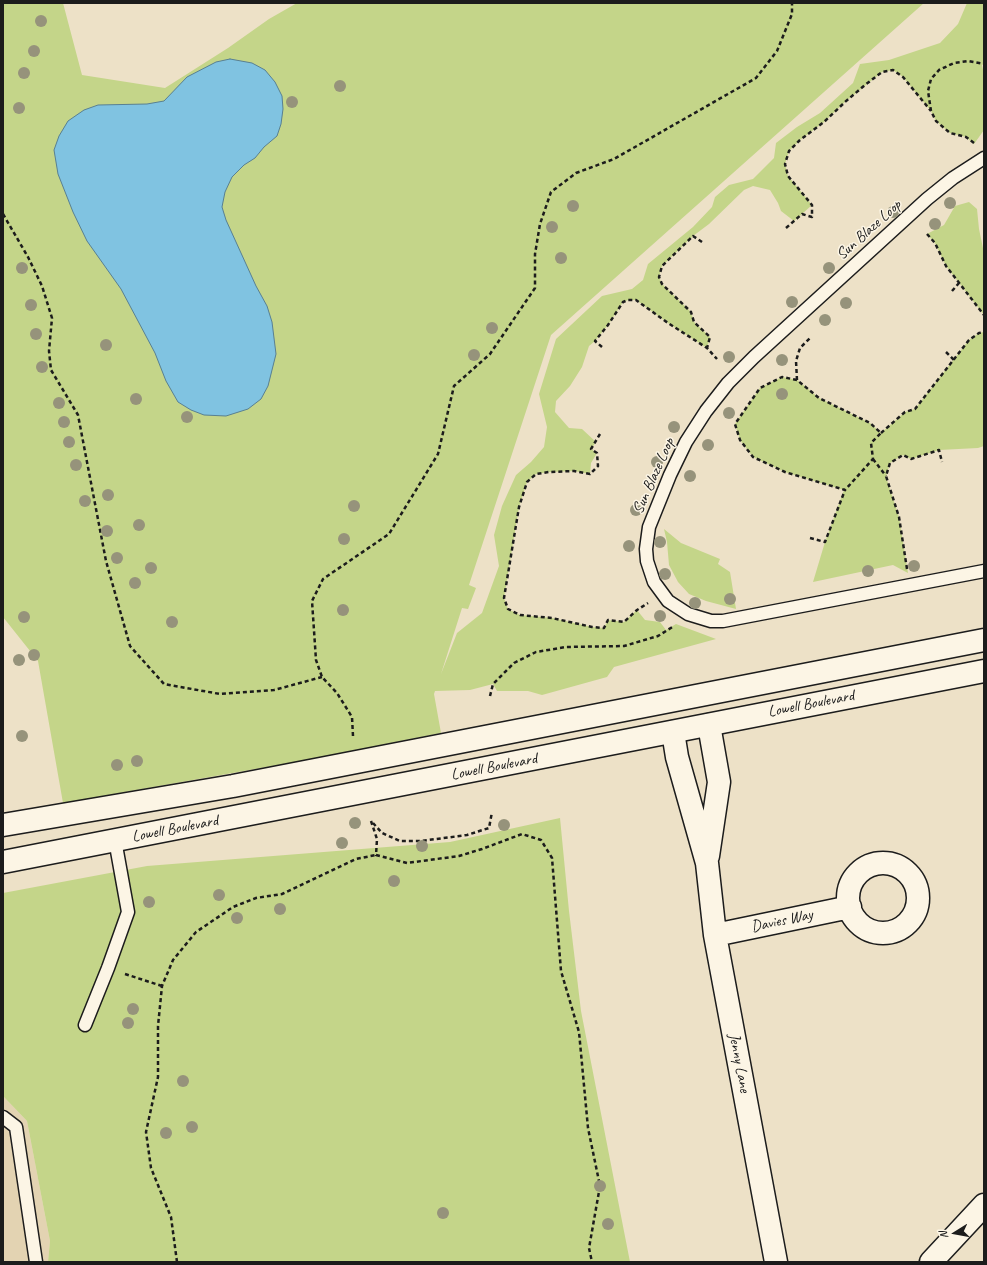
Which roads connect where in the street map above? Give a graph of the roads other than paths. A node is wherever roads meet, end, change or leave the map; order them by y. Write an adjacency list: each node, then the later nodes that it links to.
1 (983, 161): 2 (lane, Sun Blaze Loop)
2 (984, 570)
3 (984, 640): 7 (main road, Lowell Boulevard)
4 (984, 671): 5 (main road, Lowell Boulevard)
5 (709, 725): 6 (main road, Lowell Boulevard); 10 (main road, Jenny Lane)
6 (673, 732): 8 (main road, Lowell Boulevard); 10 (main road, Jenny Lane)
7 (3, 824)
8 (115, 840): 9 (main road, Lowell Boulevard); 13 (lane)
9 (3, 862)
10 (707, 863): 12 (main road, Jenny Lane)
11 (850, 907): 12 (main road, Davies Way)
12 (715, 935): 17 (main road, Jenny Lane)
13 (85, 1026)
14 (3, 1117): 16 (lane)
15 (984, 1205): 18 (main road)
16 (36, 1262)
17 (776, 1262)
18 (931, 1262)

